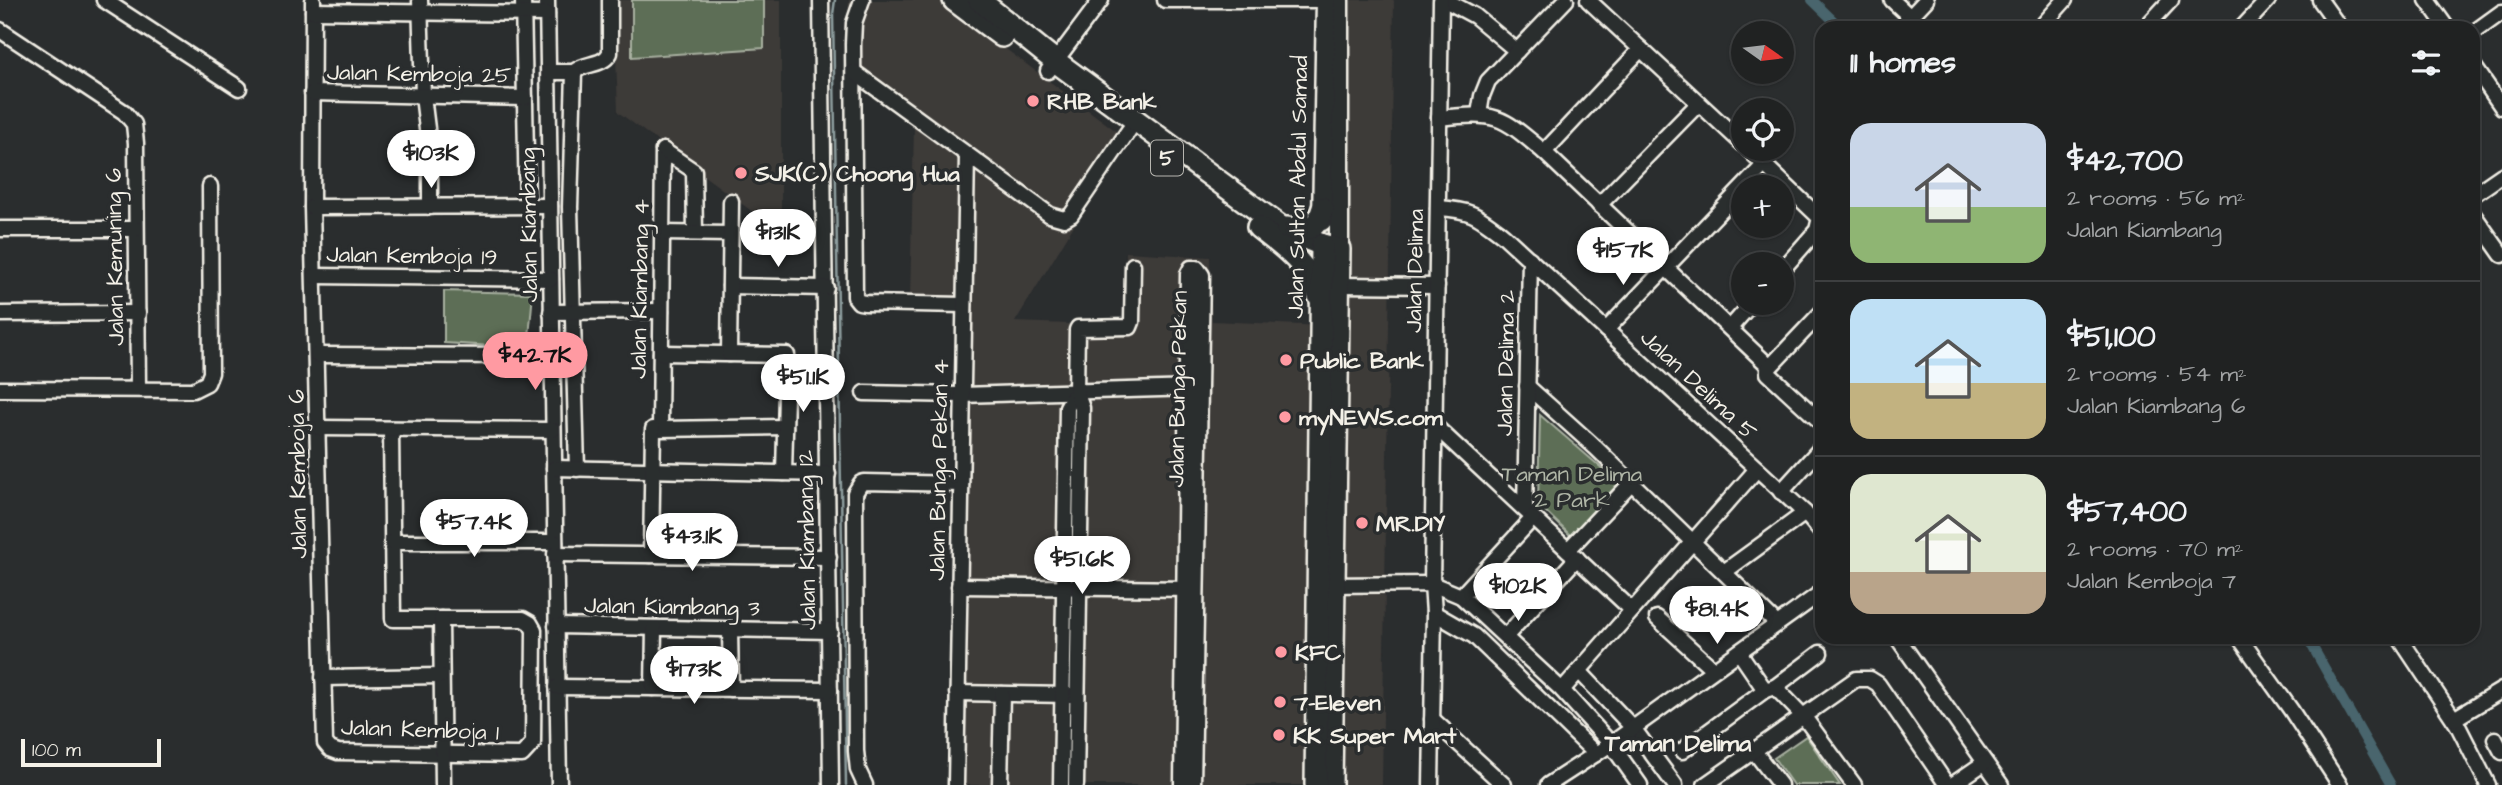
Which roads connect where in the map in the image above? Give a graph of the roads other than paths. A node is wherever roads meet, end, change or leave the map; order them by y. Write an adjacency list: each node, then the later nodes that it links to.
1 (104, 0): 42 (street)
2 (610, 0): 39 (street)
3 (821, 0): 86 (street, Jalan Kiambang 12)
4 (862, 0): 40 (street)
5 (954, 0): 37 (highway, 5)
6 (979, 0): 37 (highway, 5)
7 (1101, 0): 37 (street)
8 (1165, 0): 9 (street)
9 (1326, 0): 65 (main road, Jalan Sultan Abdul Samad)
10 (1339, 0): 79 (main road, Jalan Sultan Abdul Samad)
11 (1443, 0): 36 (street); 49 (street, Jalan Delima)
12 (1566, 0): 36 (street)
13 (1588, 0): 35 (street)
14 (1892, 0): 26 (street)
15 (1926, 0): 26 (street)
16 (2065, 0): 28 (street)
17 (2171, 0): 29 (street)
18 (2268, 0): 30 (street)
19 (2320, 0): 31 (street)
20 (2427, 0): 32 (street)
21 (313, 6): 22 (street); 43 (street, Jalan Kemboja 6)
22 (420, 6): 23 (street); 44 (street)
23 (523, 7): 24 (street); 45 (street)
24 (547, 7): 38 (street, Jalan Kiambang)
25 (2502, 12): 33 (street)
26 (1910, 17): 27 (street)
27 (1914, 21)
28 (2046, 21)
29 (2152, 21)
30 (2248, 21)
31 (2335, 21)
32 (2442, 21)
33 (2480, 28)
34 (0, 30): 70 (street, Jalan Kemuning 6)
35 (1641, 49): 46 (street); 52 (street)
36 (1517, 51): 48 (street)
37 (1052, 66): 50 (highway, 5); 75 (highway, 5)
38 (549, 72): 39 (street); 62 (street, Jalan Kiambang)
39 (574, 72): 90 (street, Jalan Kiambang)
40 (854, 72): 53 (street); 87 (street)
41 (2480, 75): 47 (street)
42 (239, 88)
43 (312, 93): 44 (street, Jalan Kemboja 25); 63 (street, Jalan Kemboja 6)
44 (423, 96): 45 (street, Jalan Kemboja 25); 64 (street)
45 (525, 98): 61 (street)
46 (1699, 103): 51 (street); 60 (street)
47 (2502, 107)
48 (1479, 114): 49 (street); 52 (street)
49 (1439, 118): 66 (street, Jalan Delima)
50 (1129, 130): 53 (street); 75 (highway, 5)
51 (1731, 133)
52 (1544, 152): 60 (street)
53 (967, 155): 87 (street, Jalan Bunga Pekan 4)
54 (1762, 161): 55 (street)
55 (1765, 164): 67 (street); 81 (street)
56 (2502, 175): 58 (street)
57 (210, 186): 106 (street)
58 (2480, 190)
59 (731, 201): 73 (street)
60 (1600, 205): 81 (street)
61 (527, 206): 62 (street); 64 (street)
62 (550, 206): 83 (street, Jalan Kiambang)
63 (313, 207): 64 (street); 82 (street, Jalan Kemboja 6)
64 (430, 207)
65 (1322, 208): 75 (highway); 79 (main road, Jalan Sultan Abdul Samad)
66 (1438, 208): 78 (street, Jalan Delima 5); 85 (street, Jalan Delima)
67 (1815, 211)
68 (2480, 224): 76 (street)
69 (0, 229): 70 (street)
70 (136, 229): 92 (street, Jalan Kemuning 6)
71 (662, 233): 72 (street); 72 (street, Jalan Kiambang 4); 91 (street, Jalan Kiambang 4)
72 (695, 233): 73 (street)
73 (730, 234): 84 (street)
74 (1815, 237): 77 (street)
75 (1283, 238): 79 (highway, 5); 88 (highway)
76 (2502, 255)
77 (1794, 258)
78 (1530, 259): 97 (street, Jalan Delima 5); 103 (street, Jalan Delima 2)
79 (1332, 261): 85 (street); 88 (highway, Jalan Sultan Abdul Samad); 138 (highway, Jalan Sultan Abdul Samad)
80 (1133, 265): 107 (street)
81 (1666, 268): 96 (street); 97 (street)
82 (314, 276): 83 (street, Jalan Kemboja 19); 100 (street, Jalan Kemboja 6)
83 (551, 279): 89 (street, Jalan Kiambang)
84 (730, 286): 86 (street); 99 (street)
85 (1437, 286): 111 (street, Jalan Delima)
86 (826, 288): 123 (street, Jalan Kiambang 12)
87 (964, 305): 109 (street, Jalan Bunga Pekan 4)
88 (1322, 305): 138 (highway, Jalan Sultan Abdul Samad)
89 (551, 312): 90 (street); 116 (street, Jalan Kiambang)
90 (573, 312): 91 (street); 119 (street, Jalan Kiambang)
91 (661, 312): 98 (street, Jalan Kiambang 4)
92 (138, 313): 93 (street); 106 (street, Jalan Kemuning 6)
93 (0, 314)
94 (1741, 315): 96 (street)
95 (1815, 319): 102 (street)
96 (1730, 328): 102 (street)
97 (1606, 330): 120 (street, Jalan Delima 5)
98 (661, 353): 99 (street); 115 (street, Jalan Kiambang 4)
99 (729, 354): 112 (street)
100 (317, 355): 101 (street); 113 (street, Jalan Kemboja 6)
101 (523, 356)
102 (1770, 367): 110 (street)
103 (1528, 386): 124 (street); 127 (street, Jalan Delima 2)
104 (1193, 388): 104 (street, Jalan Bunga Pekan); 107 (street); 141 (street, Jalan Bunga Pekan)
105 (0, 389): 106 (street)
106 (138, 389)
107 (1076, 391): 109 (street); 140 (street)
108 (864, 393): 109 (street)
109 (962, 395): 125 (street, Jalan Bunga Pekan 4)
110 (1815, 417)
111 (1435, 426): 127 (street); 137 (street, Jalan Delima)
112 (785, 427): 115 (street); 122 (street)
113 (319, 428): 114 (street); 162 (street, Jalan Kemboja 6)
114 (391, 429): 116 (street); 130 (street)
115 (656, 429): 121 (street, Jalan Kiambang 4)
116 (553, 430): 118 (street, Jalan Kiambang)
117 (1815, 455): 126 (street)
118 (554, 468): 119 (street); 132 (street, Jalan Kiambang)
119 (577, 469): 121 (street)
120 (1756, 469): 126 (street, Jalan Delima 5); 131 (street)
121 (651, 470): 122 (street); 134 (street, Jalan Kiambang 4)
122 (784, 473): 123 (street)
123 (828, 474): 135 (street, Jalan Kiambang 12)
124 (1632, 482): 131 (street); 133 (street)
125 (961, 484): 139 (street, Jalan Bunga Pekan 4); 187 (street)
126 (1781, 492): 128 (street, Jalan Delima 5)
127 (1529, 513): 133 (street); 142 (street)
128 (1805, 513): 129 (street, Jalan Delima 5); 136 (street)
129 (1815, 525)
130 (392, 542): 132 (street); 147 (street)
131 (1692, 542): 136 (street); 144 (street)
132 (555, 548): 134 (street); 149 (street, Jalan Kiambang)
133 (1572, 554): 144 (street); 153 (street)
134 (651, 555): 135 (street)
135 (829, 557): 152 (street, Jalan Kiambang 12)
136 (1724, 572): 148 (street)
137 (1432, 584): 138 (street); 142 (street); 145 (street, Jalan Delima)
138 (1325, 585): 194 (highway); 195 (highway)
139 (959, 586): 140 (street); 170 (street, Jalan Bunga Pekan 4)
140 (1072, 587): 141 (street); 172 (street)
141 (1191, 589): 192 (street, Jalan Bunga Pekan); 193 (street, Jalan Bunga Pekan)
142 (1461, 596): 153 (street)
143 (1815, 597): 148 (street)
144 (1632, 610): 160 (street)
145 (1434, 612): 174 (street, Jalan Delima); 182 (street)
146 (1657, 618): 159 (street)
147 (441, 619): 161 (street); 181 (street, Jalan Kemboja 1)
148 (1777, 624): 157 (street)
149 (556, 626): 150 (street, Jalan Kiambang 3); 163 (street, Jalan Kiambang)
150 (653, 628): 151 (street, Jalan Kiambang 3); 164 (street)
151 (730, 629): 152 (street, Jalan Kiambang 3); 165 (street)
152 (830, 631): 167 (street, Jalan Kiambang 12)
153 (1506, 636): 168 (street)
154 (1902, 644): 183 (street)
155 (2244, 644): 207 (street)
156 (2404, 644): 175 (street)
157 (1739, 652): 159 (street); 166 (street)
158 (1820, 653): 166 (street)
159 (1713, 669): 176 (street)
160 (1579, 671): 168 (street); 176 (street)
161 (441, 676): 162 (street); 181 (street)
162 (323, 678): 177 (street, Jalan Kemboja 6)
163 (557, 687): 164 (street); 185 (street, Jalan Kiambang)
164 (653, 688): 165 (street)
165 (731, 689): 167 (street)
166 (1770, 689): 173 (street); 179 (street)
167 (830, 690): 186 (street, Jalan Kiambang 12)
168 (1562, 690): 178 (street)
169 (2502, 690): 175 (street)
170 (957, 693): 171 (street); 188 (street, Jalan Bunga Pekan 4)
171 (1002, 694): 172 (street); 189 (street)
172 (1070, 695): 190 (street); 191 (street)
173 (1804, 717): 180 (street); 203 (street); 204 (street)
174 (1432, 719): 196 (street, Jalan Delima); 197 (street)
175 (2454, 719): 208 (street)
176 (1633, 728): 178 (street); 200 (street)
177 (324, 739): 181 (street, Jalan Kemboja 1)
178 (1611, 744): 182 (street); 199 (street)
179 (1682, 751)
180 (1754, 751): 201 (street); 202 (street)
181 (442, 754): 184 (street)
182 (1596, 754): 198 (street)
183 (1984, 763): 205 (street); 206 (street)
184 (443, 785)
185 (559, 785)
186 (831, 785)
187 (865, 785)
188 (956, 785)
189 (1000, 785)
190 (1061, 785)
191 (1076, 785)
192 (1182, 785)
193 (1194, 785)
194 (1316, 785)
195 (1331, 785)
196 (1431, 785)
197 (1504, 785)
198 (1548, 785)
199 (1640, 785)
200 (1675, 785)
201 (1705, 785)
202 (1780, 785)
203 (1854, 785)
204 (1947, 785)
205 (1952, 785)
206 (2001, 785)
207 (2340, 785)
208 (2488, 785)

